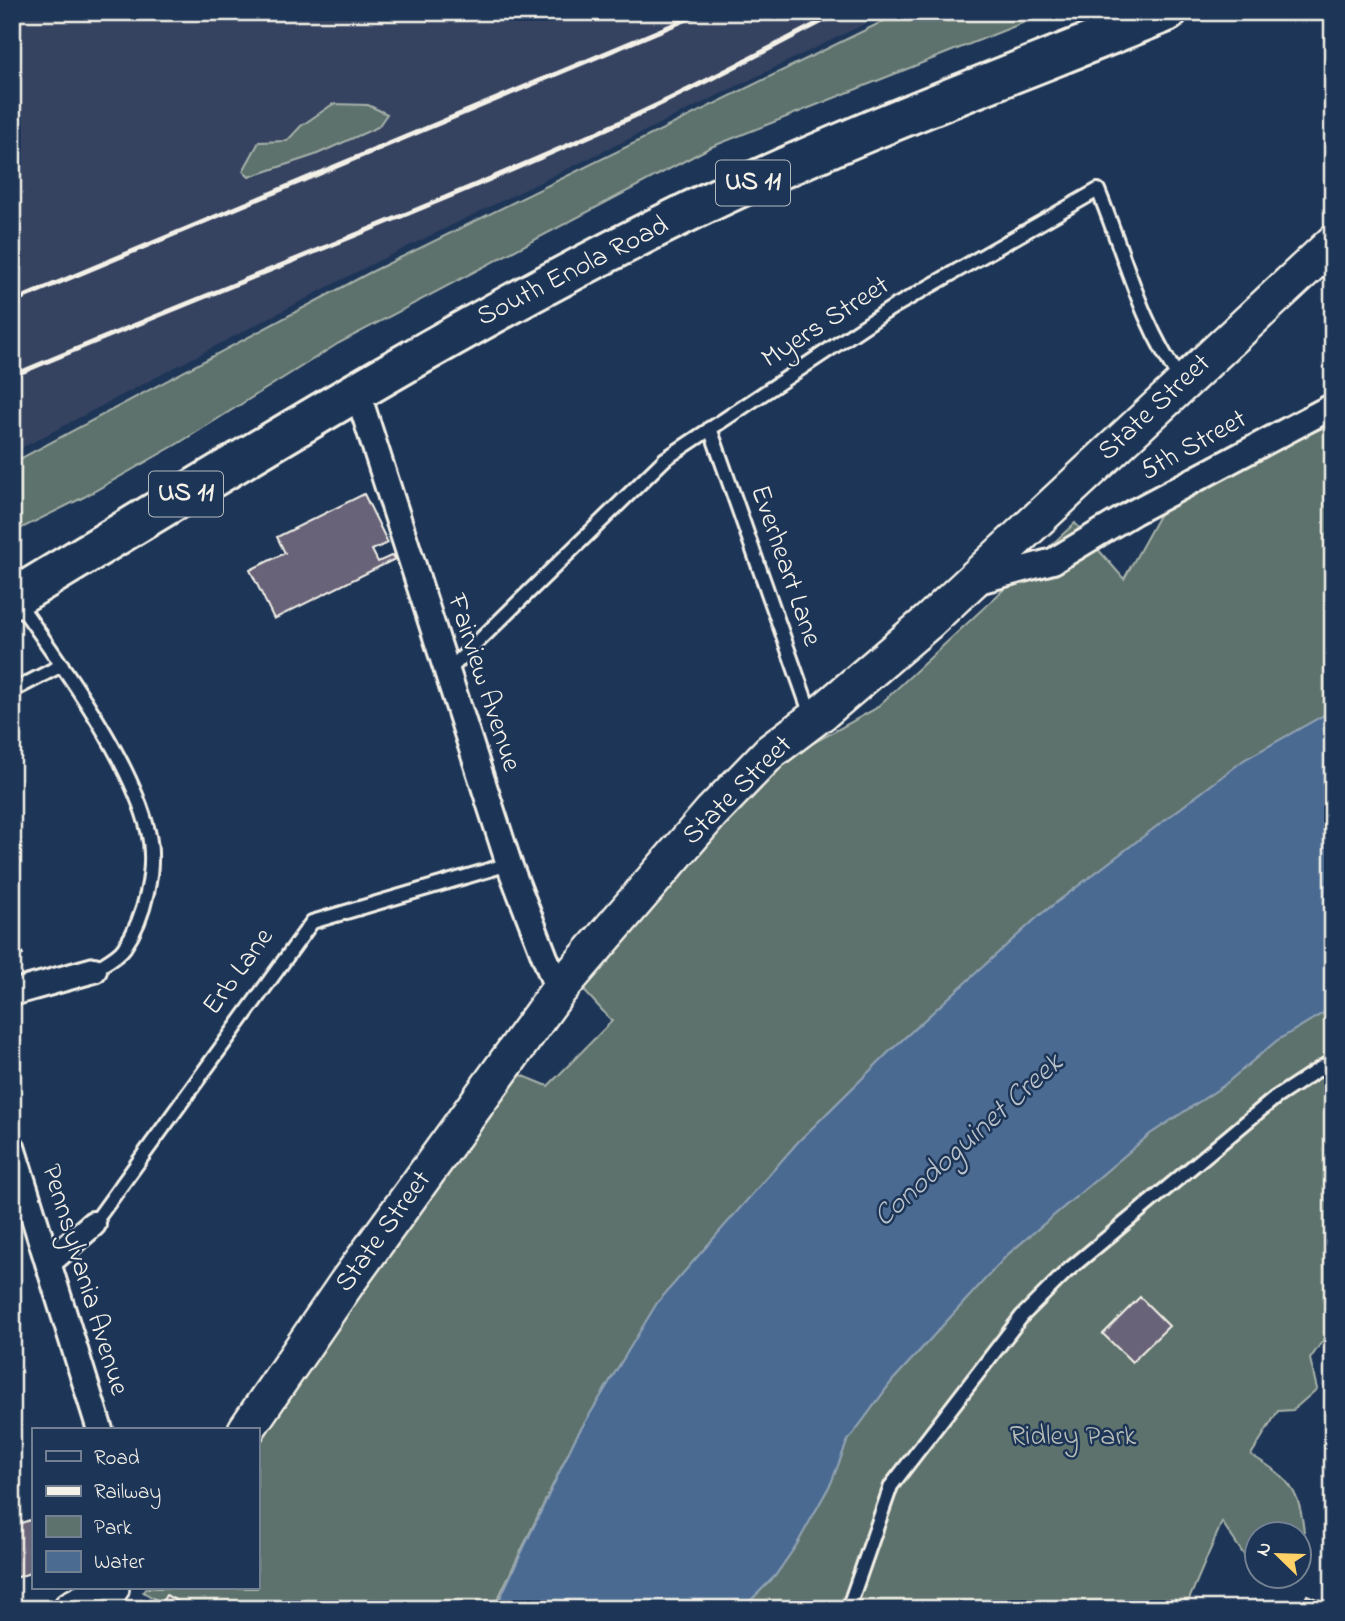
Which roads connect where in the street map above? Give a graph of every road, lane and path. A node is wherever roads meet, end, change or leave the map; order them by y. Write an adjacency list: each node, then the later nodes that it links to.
1 (1167, 12): 4 (main road, South Enola Road / US 11)
2 (1333, 243): 3 (main road, State Street)
3 (1182, 383): 6 (lane, Myers Street); 7 (main road, State Street)
4 (357, 391): 8 (main road, South Enola Road / US 11); 10 (street, Fairview Avenue)
5 (1333, 406): 7 (street, 5th Street)
6 (710, 428): 10 (lane, Myers Street); 12 (lane, Everheart Lane)
7 (968, 584): 12 (main road, State Street)
8 (13, 598): 9 (lane)
9 (62, 665): 11 (lane); 14 (lane)
10 (449, 671): 13 (street, Fairview Avenue)
11 (12, 691)
12 (813, 720): 15 (main road, State Street)
13 (509, 864): 15 (street, Fairview Avenue); 19 (lane, Erb Lane)
14 (94, 970): 16 (street)
15 (558, 991): 22 (main road, State Street)
16 (12, 993)
17 (1333, 1060): 25 (lane)
18 (12, 1147): 20 (street, Pennsylvania Avenue)
19 (93, 1224): 20 (street, Erb Lane)
20 (50, 1271): 21 (street, Pennsylvania Avenue)
21 (99, 1428)
22 (247, 1428)
23 (107, 1590): 24 (main road)
24 (73, 1608)
25 (848, 1609)

